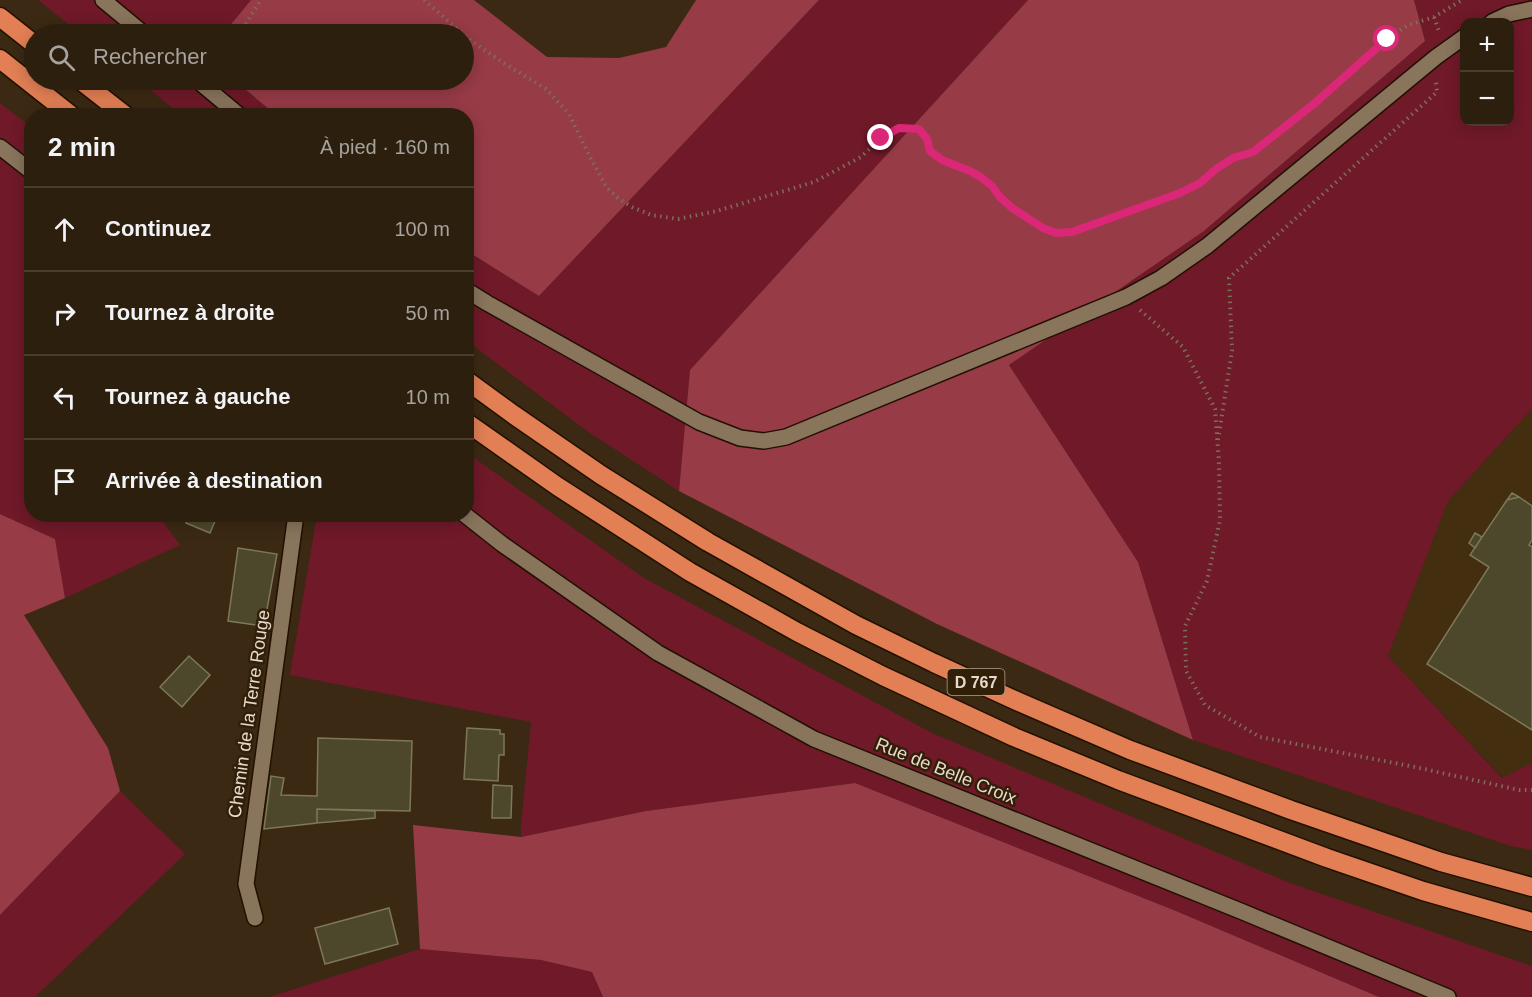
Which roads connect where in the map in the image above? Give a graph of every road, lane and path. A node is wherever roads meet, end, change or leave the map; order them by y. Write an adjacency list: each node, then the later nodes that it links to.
1 (103, 0): 8 (street)
2 (261, 0): 9 (path)
3 (424, 0): 10 (path)
4 (1462, 0): 13 (path)
5 (1532, 9): 7 (street)
6 (0, 17): 11 (highway)
7 (1500, 18)
8 (132, 24)
9 (245, 24)
10 (452, 24)
11 (24, 36)
12 (1460, 40): 14 (street)
13 (474, 43)
14 (1436, 57): 26 (street); 29 (path)
15 (0, 59): 16 (highway)
16 (24, 78)
17 (39, 90): 20 (highway)
18 (93, 90): 21 (highway)
19 (209, 90): 22 (street)
20 (62, 108)
21 (116, 108)
22 (230, 108)
23 (0, 147): 24 (street)
24 (24, 166)
25 (474, 295): 26 (street)
26 (1126, 297): 29 (path)
27 (474, 386): 33 (highway, D 767)
28 (474, 428): 35 (highway, D 767)
29 (1217, 447): 32 (path)
30 (295, 522): 34 (street, Chemin de la Terre Rouge)
31 (474, 522): 36 (street, Rue de Belle Croix)
32 (1532, 790)
33 (1532, 887)
34 (255, 918)
35 (1532, 922)
36 (1448, 997)

